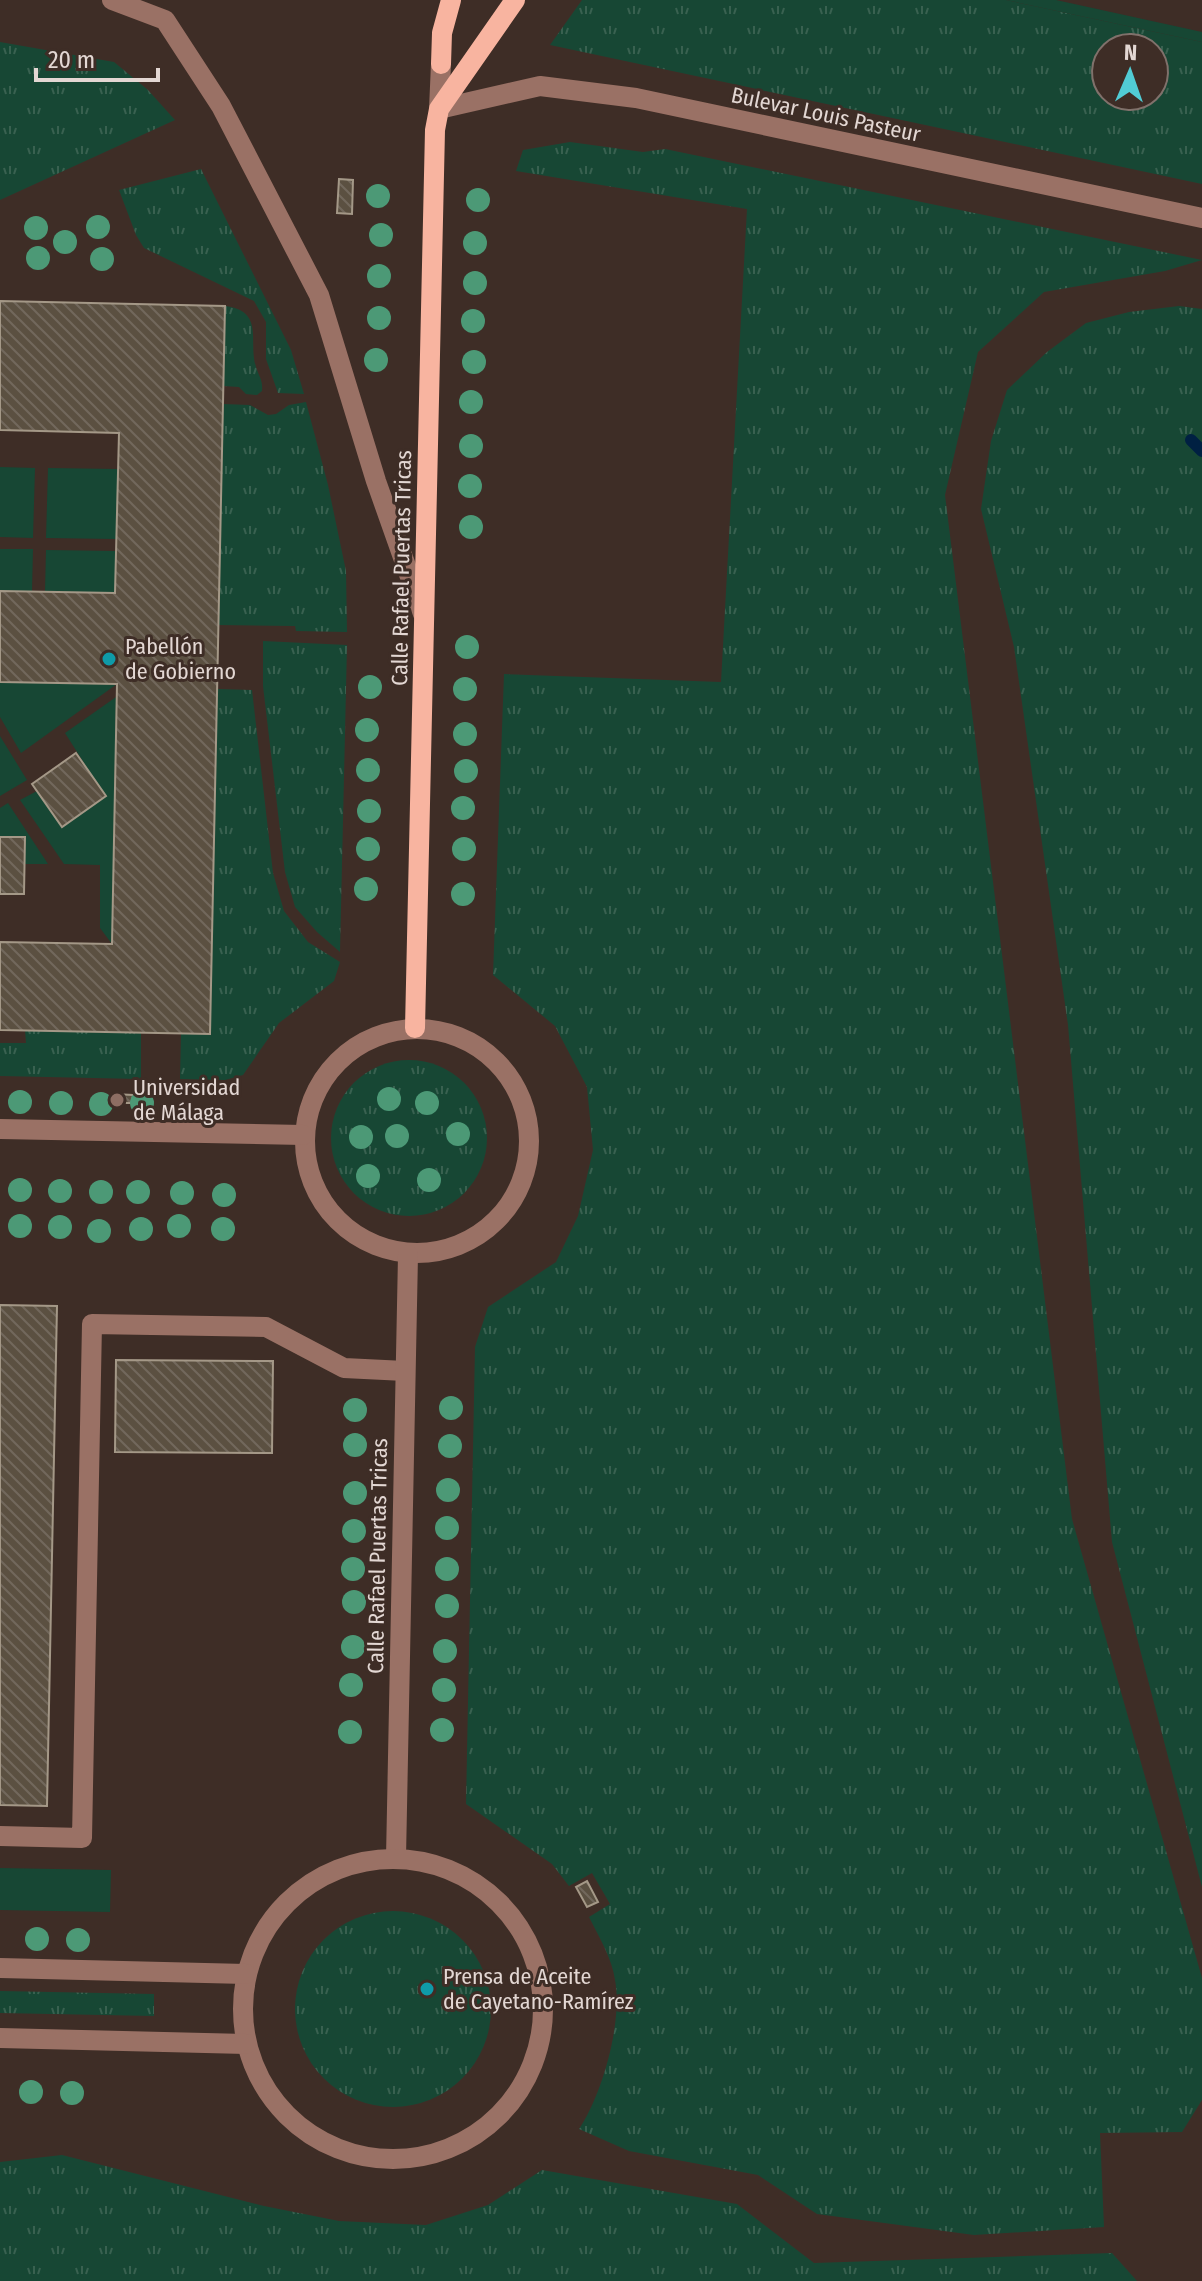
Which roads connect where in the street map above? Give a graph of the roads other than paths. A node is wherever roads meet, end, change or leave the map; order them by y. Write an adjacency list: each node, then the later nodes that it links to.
1 (112, 0): 7 (street)
2 (451, 0): 4 (main road)
3 (515, 0): 5 (main road)
4 (441, 64): 5 (street)
5 (439, 109): 6 (street, Bulevar Louis Pasteur); 7 (main road, Calle Rafael Puertas Tricas)
6 (1202, 218)
7 (424, 617): 8 (main road, Calle Rafael Puertas Tricas)
8 (415, 1028): 10 (street); 11 (street)
9 (0, 1129): 10 (street)
10 (303, 1135): 11 (street)
11 (408, 1255): 12 (street, Calle Rafael Puertas Tricas)
12 (405, 1371): 13 (street); 14 (street, Calle Rafael Puertas Tricas)
13 (0, 1836)
14 (396, 1858): 16 (street); 18 (street)
15 (0, 1968): 16 (street)
16 (246, 1974): 18 (street)
17 (0, 2038): 18 (street)
18 (246, 2044)

